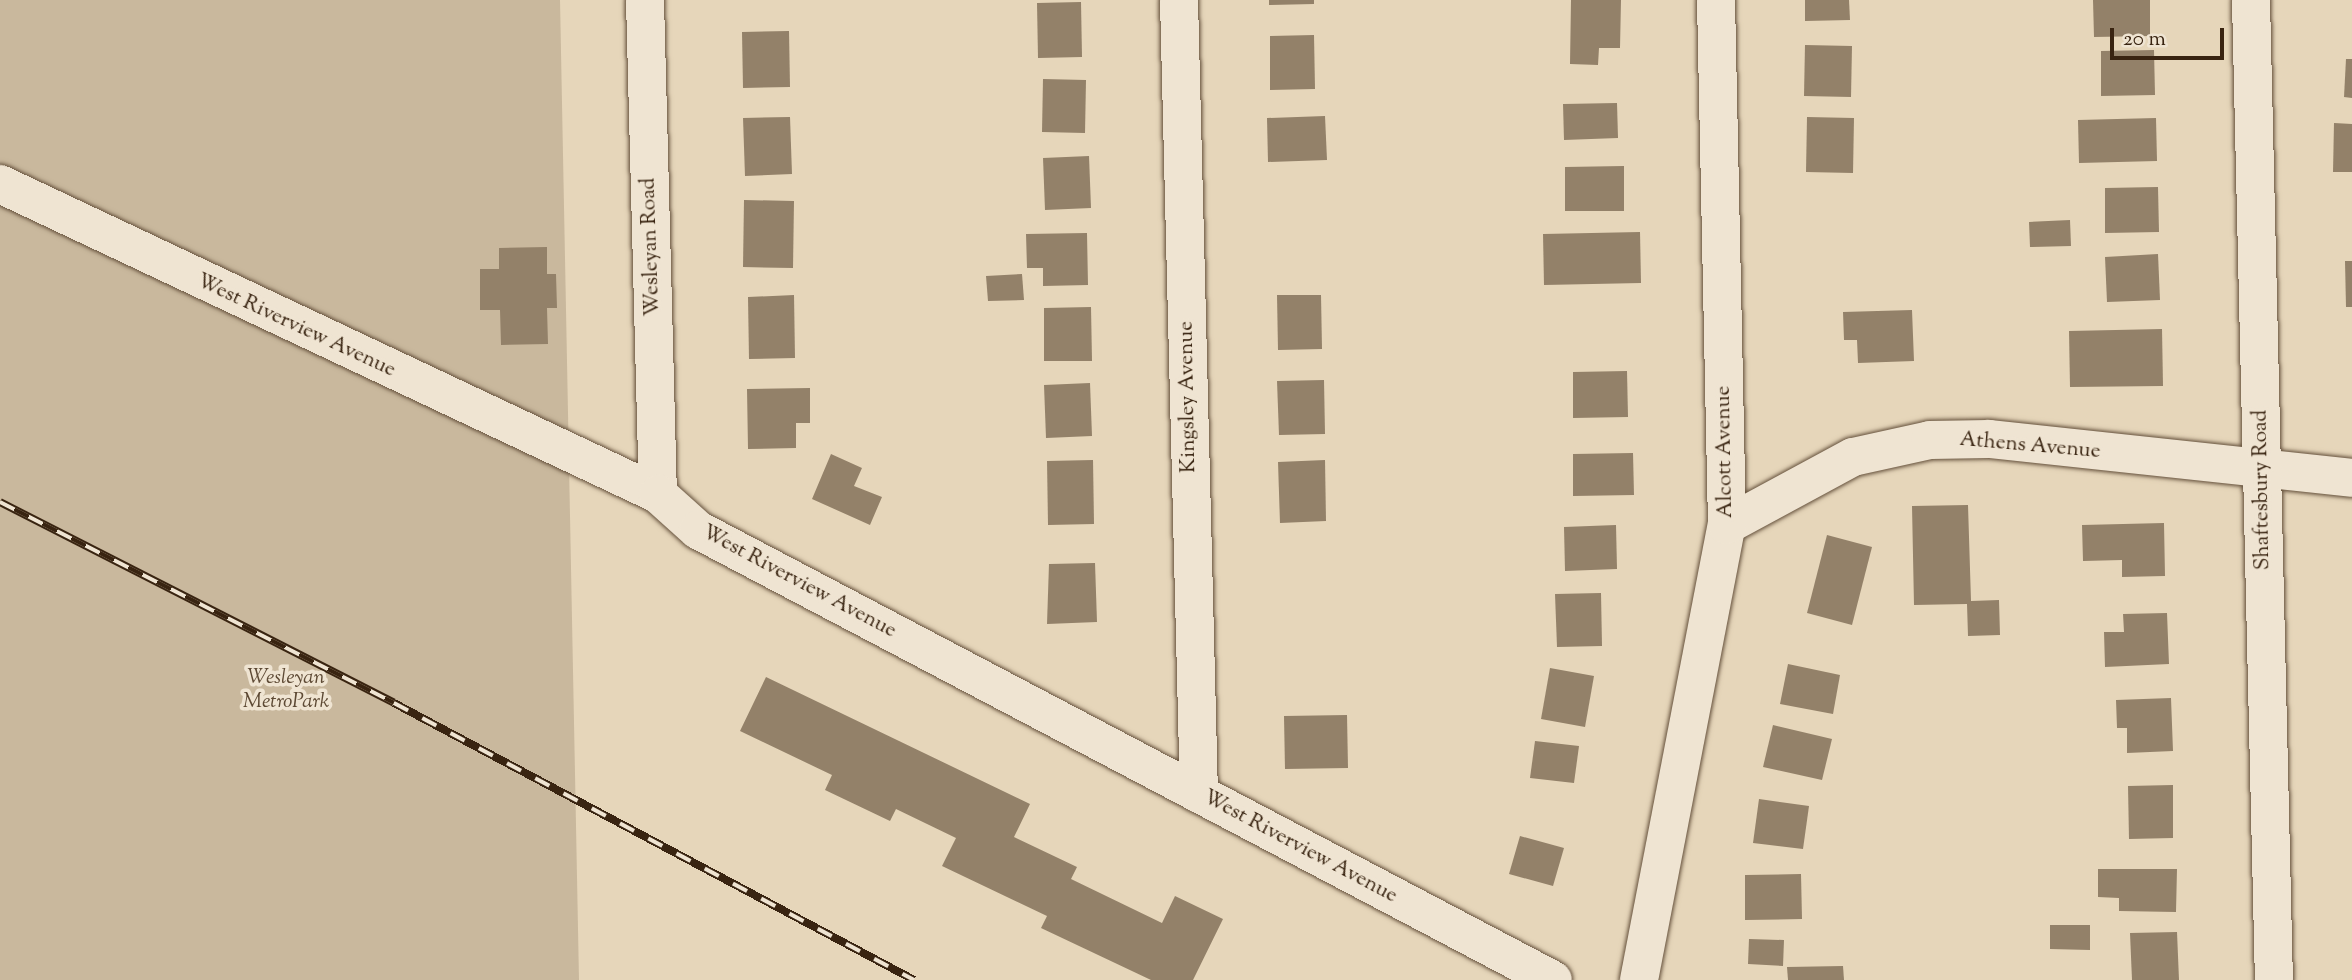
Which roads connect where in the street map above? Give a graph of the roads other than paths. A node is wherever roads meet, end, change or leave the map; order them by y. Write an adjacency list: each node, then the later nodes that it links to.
1 (645, 0): 8 (street, Wesleyan Road)
2 (1179, 0): 10 (street, Kingsley Avenue)
3 (1716, 0): 9 (street, Alcott Avenue)
4 (2251, 0): 6 (street, Shaftesbury Road)
5 (0, 184): 8 (street, West Riverview Avenue)
6 (2262, 468): 7 (street, Athens Avenue); 9 (street, Athens Avenue); 13 (street, Shaftesbury Road)
7 (2352, 478)
8 (658, 494): 10 (street, West Riverview Avenue)
9 (1727, 525): 12 (street, Alcott Avenue)
10 (1199, 794): 11 (street, West Riverview Avenue)
11 (1553, 980)
12 (1639, 980)
13 (2274, 980)

